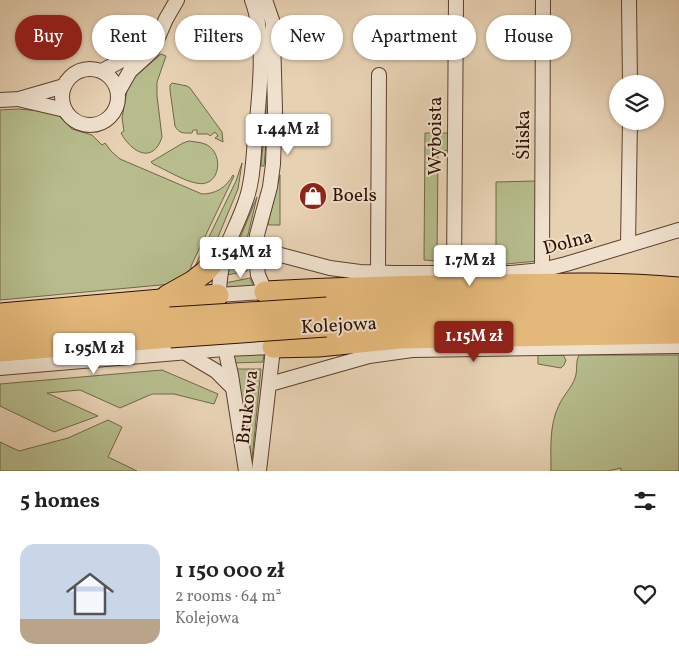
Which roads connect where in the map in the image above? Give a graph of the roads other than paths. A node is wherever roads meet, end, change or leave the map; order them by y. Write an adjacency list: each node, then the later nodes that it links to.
1 (252, 0): 25 (street)
2 (265, 0): 9 (street)
3 (275, 0): 8 (street)
4 (456, 0): 29 (street, Wyboista)
5 (543, 0): 27 (street, Śliska)
6 (629, 0): 16 (street)
7 (176, 2): 10 (street)
8 (274, 15)
9 (271, 17)
10 (165, 22)
11 (123, 60): 14 (street)
12 (141, 60): 18 (street)
13 (274, 60): 26 (street)
14 (102, 72): 17 (street); 18 (street)
15 (379, 75): 28 (street)
16 (630, 75)
17 (64, 86): 19 (street); 21 (street)
18 (118, 92): 21 (street)
19 (19, 99): 20 (street); 21 (street)
20 (0, 100)
21 (65, 110)
22 (630, 130): 24 (street)
23 (679, 230): 24 (street, Dolna)
24 (628, 245): 27 (street, Dolna)
25 (226, 248): 32 (street); 33 (highway)
26 (255, 250): 28 (street, Dolna); 31 (street)
27 (542, 270): 29 (street, Dolna)
28 (378, 273): 29 (street, Dolna)
29 (454, 273)
30 (679, 288): 31 (highway)
31 (265, 292): 32 (street); 42 (street, Brukowa)
32 (218, 296): 33 (highway); 43 (street, Brukowa)
33 (158, 300): 35 (highway)
34 (679, 301): 36 (highway, Kolejowa)
35 (0, 314)
36 (326, 317): 37 (highway, Kolejowa); 40 (highway, Kolejowa, bridge)
37 (679, 320)
38 (0, 333): 40 (highway, Kolejowa)
39 (679, 333): 42 (highway)
40 (175, 336): 43 (street); 44 (highway, Kolejowa); 45 (street); 47 (street)
41 (679, 346): 46 (street, Kolejowa)
42 (273, 347): 43 (street); 46 (street, Brukowa)
43 (224, 349): 47 (street, Brukowa)
44 (0, 351)
45 (0, 368)
46 (270, 384): 49 (street, Brukowa)
47 (232, 387): 48 (street, Brukowa)
48 (246, 471)
49 (259, 471)

